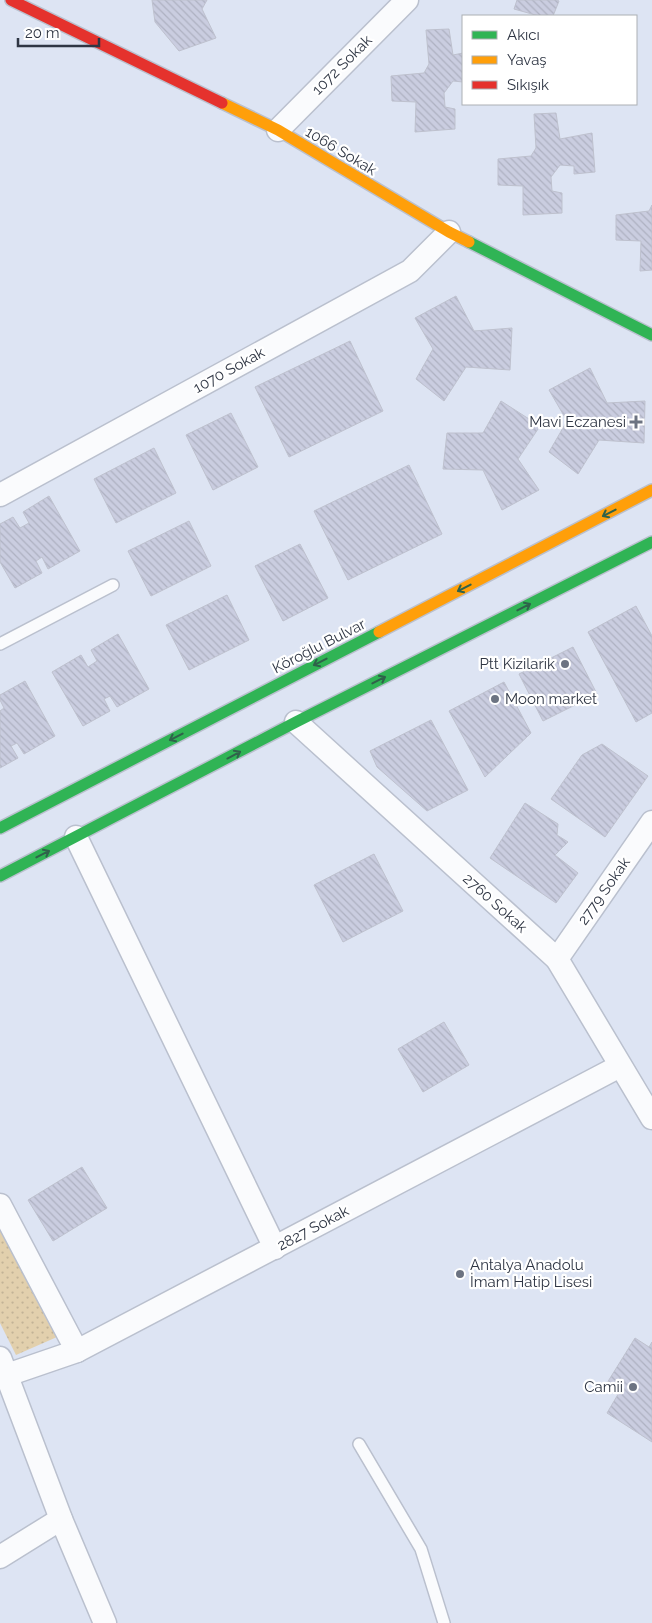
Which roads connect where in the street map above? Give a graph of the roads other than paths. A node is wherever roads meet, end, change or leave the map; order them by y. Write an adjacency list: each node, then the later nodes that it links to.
1 (11, 0): 3 (main road, 1066 Sokak)
2 (407, 0): 3 (street, 1072 Sokak)
3 (278, 130): 4 (main road, 1066 Sokak)
4 (449, 232): 5 (main road, 1066 Sokak); 7 (street, 1070 Sokak)
5 (652, 335)
6 (652, 490): 13 (main road, Köroğlu Bulvar, one-way to 13)
7 (0, 495)
8 (652, 542): 11 (main road, one-way to 8)
9 (114, 585): 10 (lane)
10 (0, 644)
11 (296, 722): 14 (main road, one-way to 11); 16 (street, 2760 Sokak)
12 (652, 822): 16 (street, 2779 Sokak)
13 (0, 828)
14 (76, 837): 15 (main road, one-way to 14); 20 (street)
15 (0, 876)
16 (557, 959): 17 (street, 2760 Sokak)
17 (620, 1066): 18 (street, 2760 Sokak); 20 (street, 2827 Sokak)
18 (652, 1118)
19 (0, 1205): 21 (street)
20 (275, 1248): 21 (street, 2827 Sokak)
21 (77, 1351): 22 (street, 2827 Sokak)
22 (2, 1370): 24 (street)
23 (359, 1444): 27 (lane)
24 (61, 1519): 25 (street); 26 (street)
25 (0, 1557)
26 (105, 1623)
27 (444, 1623)

